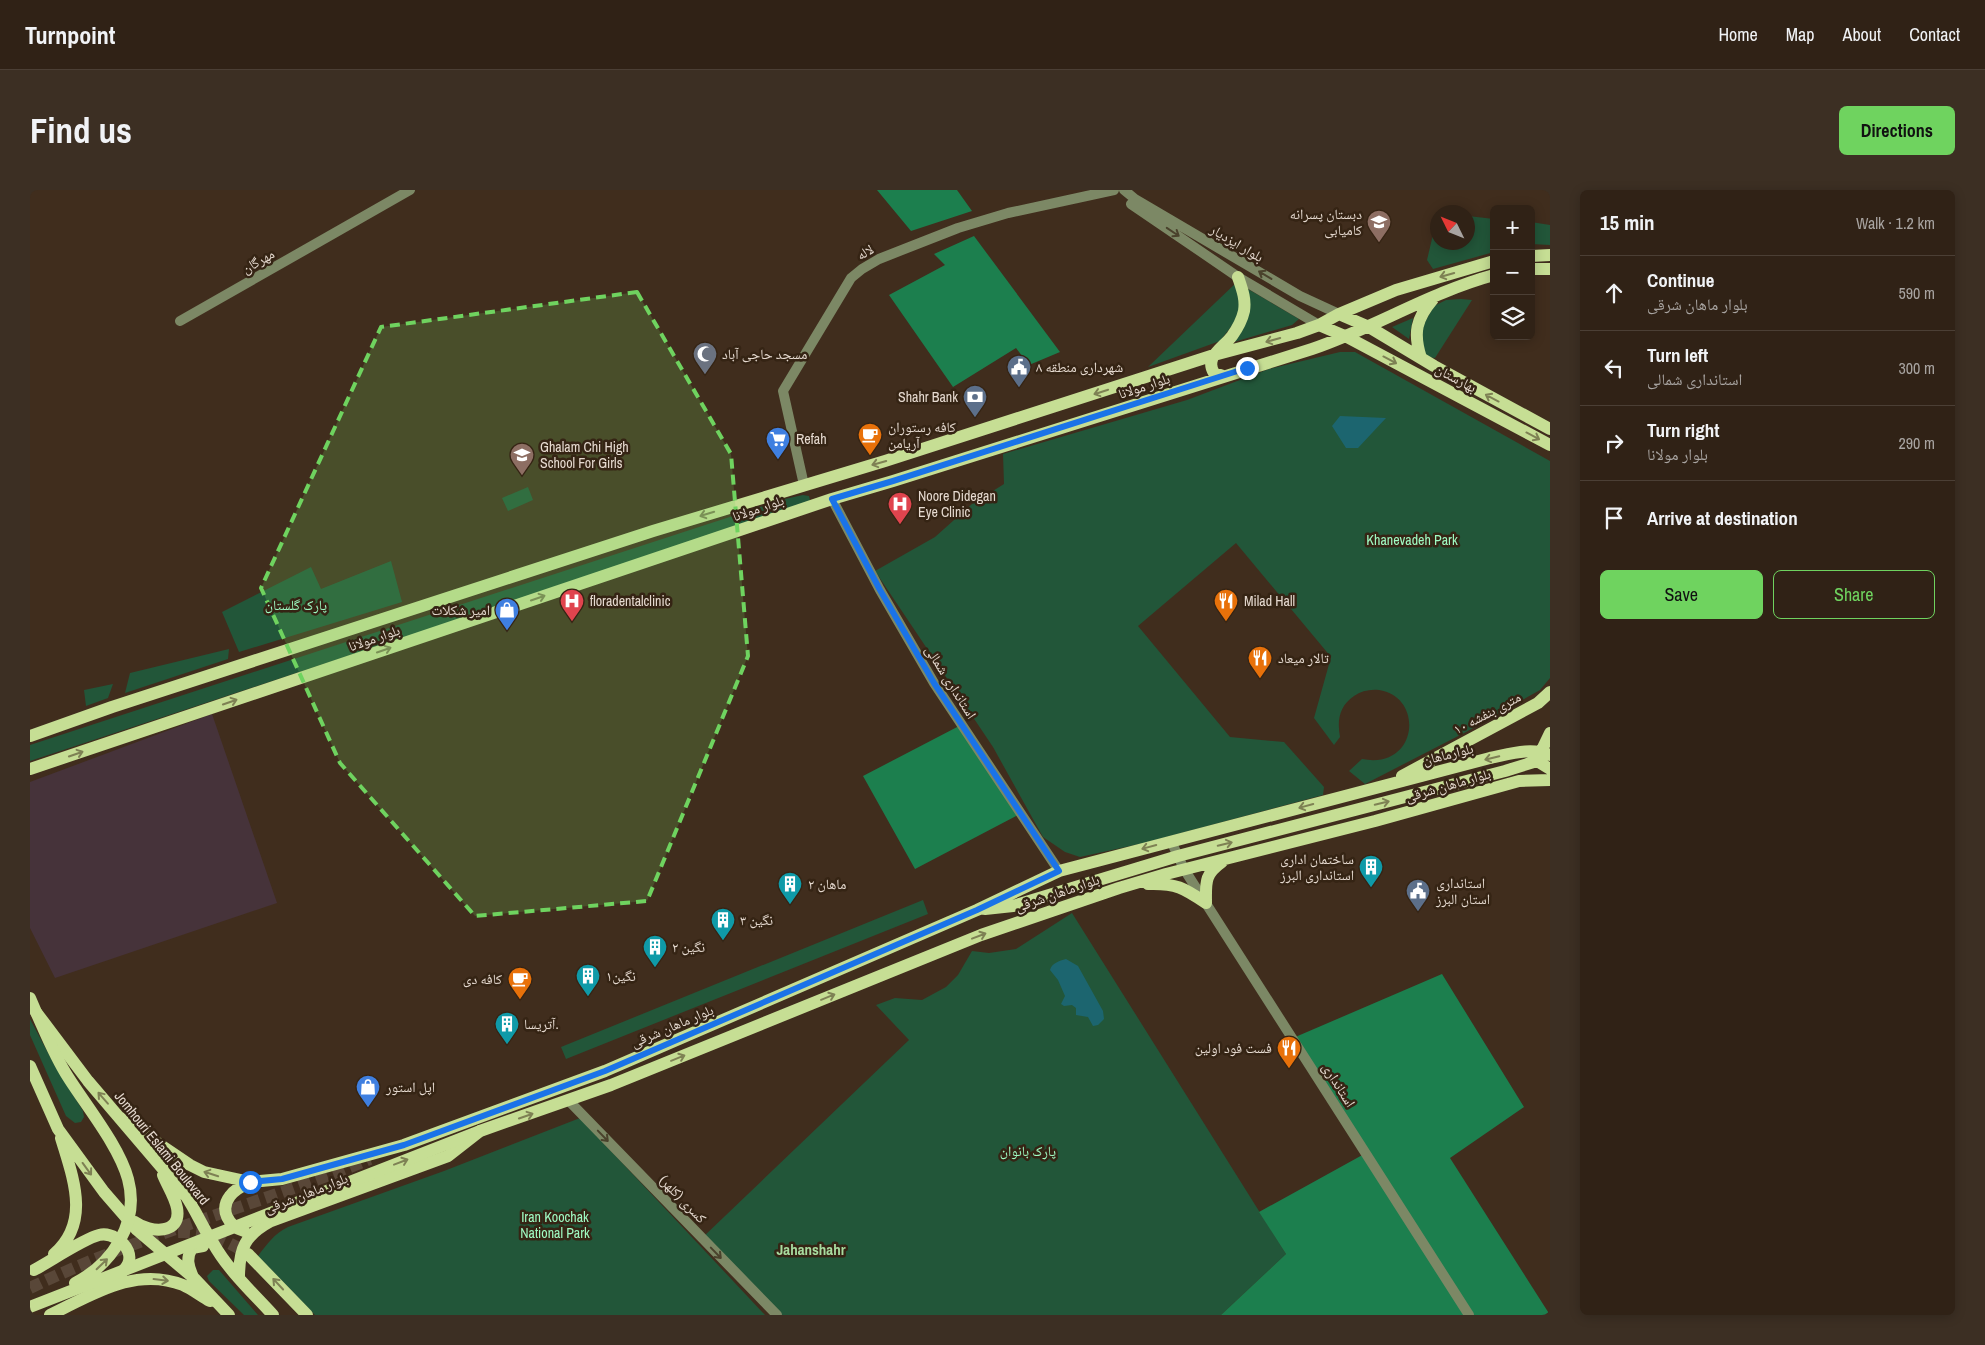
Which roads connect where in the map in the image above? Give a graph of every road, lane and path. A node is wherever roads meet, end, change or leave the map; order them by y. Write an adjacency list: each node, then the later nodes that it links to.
1 (410, 190): 13 (street, مهرگان)
2 (1114, 190): 24 (street, لاله)
3 (1123, 190): 10 (street, بلوار ایزدیار, one-way to 10); 12 (street, بلوار ایزدیار, one-way to 3)
4 (1550, 255): 5 (main road)
5 (1535, 256)
6 (1490, 262): 12 (main road, بلوار مولانا, one-way to 12)
7 (1535, 269): 8 (main road)
8 (1550, 269)
9 (1490, 276): 11 (main road, بلوار مولانا)
10 (1238, 277): 14 (street, بلوار ایزدیار); 17 (main road)
11 (1434, 298): 15 (main road, بلوار مولانا); 18 (main road)
12 (1339, 314): 14 (main road, بلوار مولانا); 15 (main road, بهارستان)
13 (180, 321)
14 (1319, 325): 16 (main road, بهارستان); 17 (main road, بلوار مولانا, one-way to 17)
15 (1369, 326): 16 (main road, بلوار مولانا); 18 (main road, بهارستان)
16 (1347, 337): 20 (main road, بلوار مولانا); 23 (main road, بهارستان, one-way to 23)
17 (1214, 355): 19 (main road, بلوار مولانا); 20 (main road)
18 (1421, 358): 22 (main road, بهارستان, one-way to 18)
19 (1172, 369): 21 (main road); 24 (main road, بلوار مولانا, one-way to 24)
20 (1223, 376): 21 (main road, بلوار مولانا)
21 (1179, 390): 25 (main road, بلوار مولانا)
22 (1550, 429)
23 (1550, 445)
24 (804, 484): 28 (main road, بلوار مولانا, one-way to 28)
25 (832, 499): 30 (main road, بلوار مولانا, one-way to 25); 40 (street, استانداری شمالی)
26 (1550, 692): 34 (main road, ۱۰ متری بنفشه)
27 (1550, 733): 29 (main road)
28 (30, 736)
29 (1542, 756): 31 (main road); 33 (main road); 34 (main road, بلوارماهان, one-way to 34); 37 (main road, one-way to 29)
30 (30, 769)
31 (1550, 769)
32 (1550, 780): 33 (main road, بلوار ماهان شرقی)
33 (1519, 781): 38 (main road, بلوار ماهان شرقی)
34 (1383, 786): 35 (main road, بلوارماهان)
35 (1353, 794): 36 (main road, بلوار ماهان شرقی, one-way to 36)
36 (1171, 841): 37 (street, استانداری); 40 (main road, بلوار ماهان شرقی, one-way to 40)
37 (1178, 856): 39 (street, استانداری); 43 (main road)
38 (1229, 857): 39 (main road, بلوار ماهان شرقی); 42 (main road)
39 (1184, 869): 41 (main road, بلوار ماهان شرقی); 42 (street, استانداری)
40 (1059, 871): 43 (main road, بلوار ماهان شرقی)
41 (1119, 888): 42 (main road); 47 (main road, بلوار ماهان شرقی, one-way to 41)
42 (1206, 903): 67 (street, استانداری)
43 (977, 910): 52 (main road, بلوار ماهان شرقی)
44 (30, 998): 45 (main road, Jomhouri Eslami Boulevard)
45 (36, 1012): 48 (main road, Jomhouri Eslami Boulevard, one-way to 45); 61 (main road, one-way to 45, bridge)
46 (30, 1066): 49 (main road)
47 (569, 1101): 50 (main road, بلوار ماهان شرقی, one-way to 47); 66 (street, کسری (کلهر), one-way to 66)
48 (119, 1117): 51 (main road, Jomhouri Eslami Boulevard); 52 (main road, بلوار ماهان شرقی, one-way to 48)
49 (58, 1129): 53 (main road, one-way to 53); 57 (main road)
50 (480, 1131): 54 (main road, بلوار ماهان شرقی); 61 (main road, one-way to 50, bridge)
51 (156, 1162): 53 (main road); 56 (main road, Jomhouri Eslami Boulevard)
52 (250, 1182): 54 (main road)
53 (104, 1192): 59 (main road)
54 (267, 1223): 58 (main road, بلوار ماهان شرقی)
55 (248, 1254): 65 (main road, one-way to 55)
56 (227, 1264): 58 (main road, Jomhouri Eslami Boulevard); 59 (main road)
57 (32, 1272): 60 (main road)
58 (239, 1278): 64 (main road, Jomhouri Eslami Boulevard)
59 (194, 1279): 62 (main road)
60 (97, 1293): 62 (main road, one-way to 62); 63 (main road)
61 (30, 1306)
62 (228, 1314)
63 (50, 1315)
64 (273, 1315)
65 (307, 1315)
66 (777, 1315)
67 (1469, 1315)

